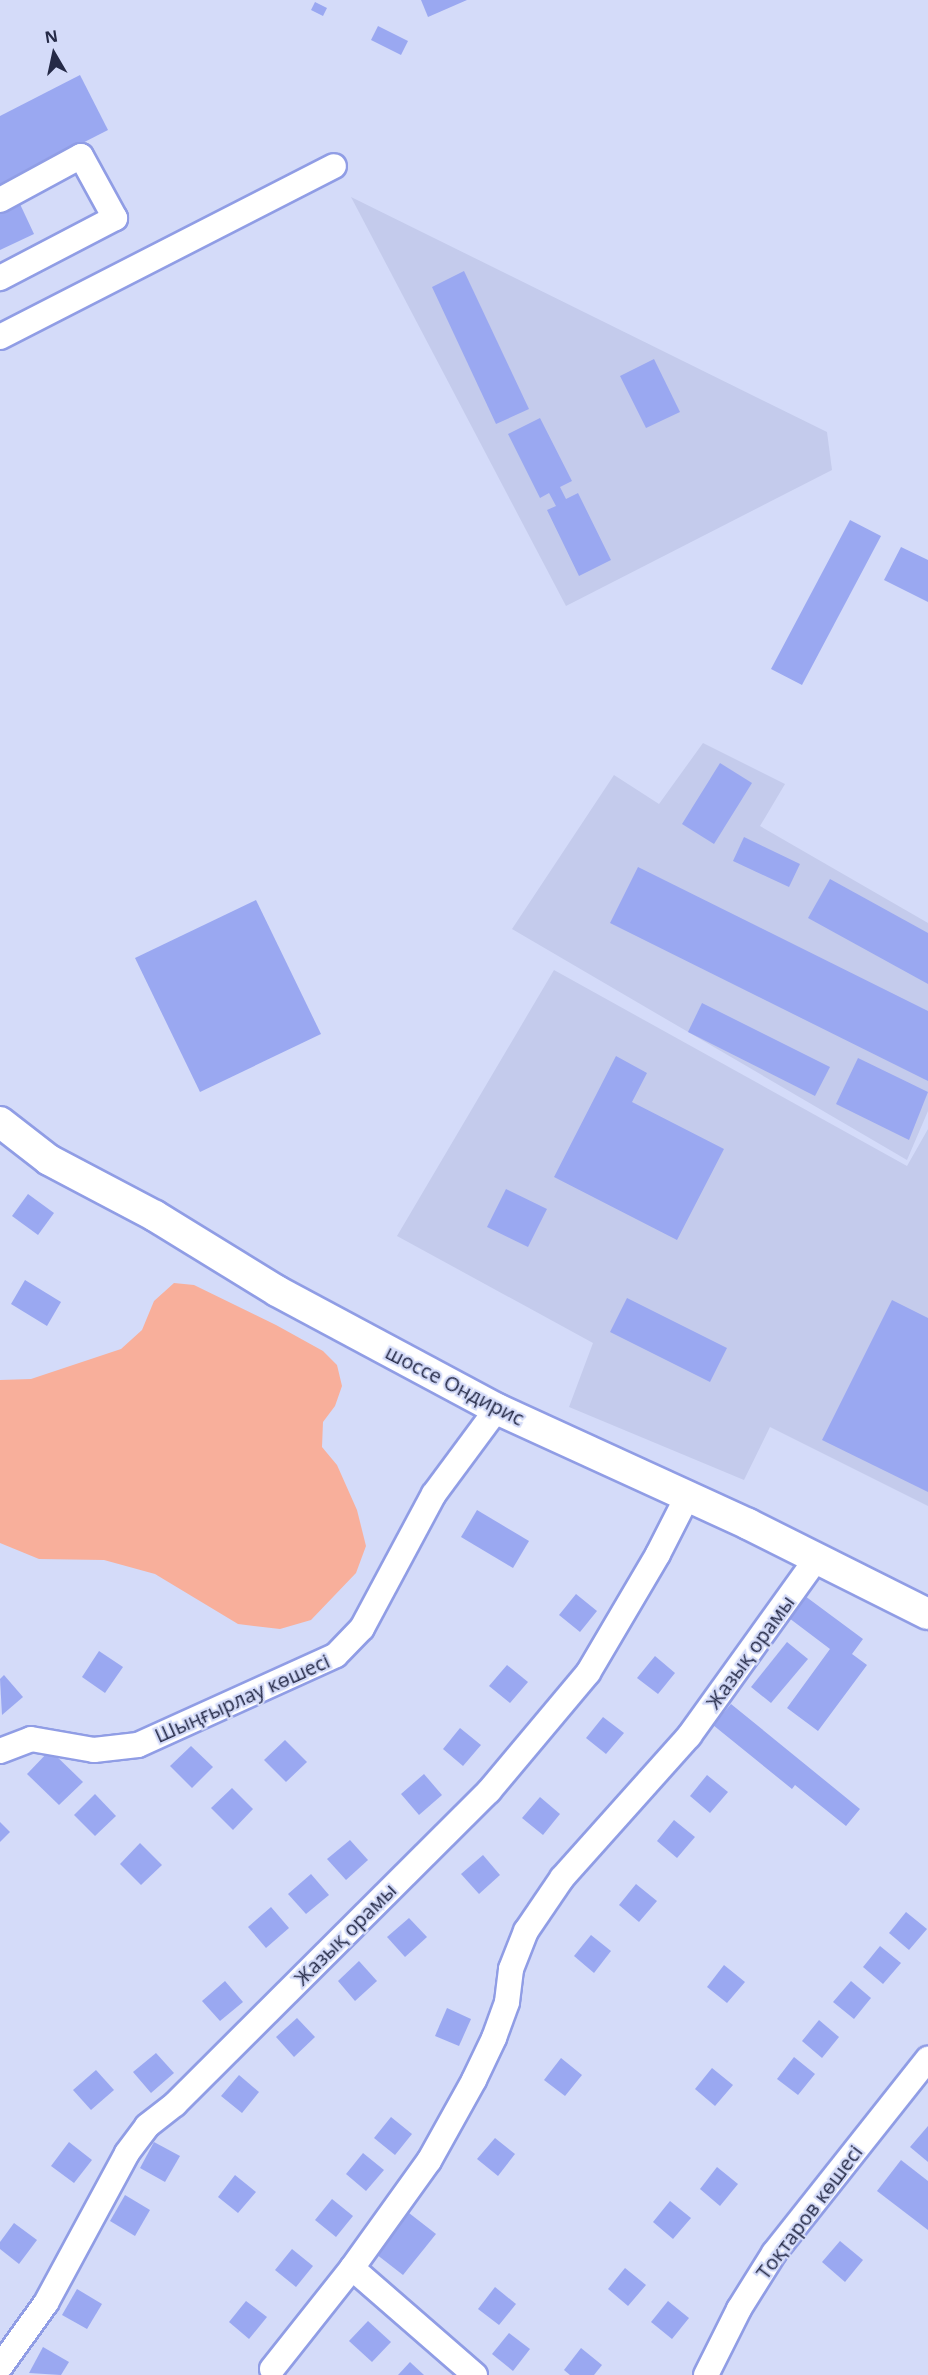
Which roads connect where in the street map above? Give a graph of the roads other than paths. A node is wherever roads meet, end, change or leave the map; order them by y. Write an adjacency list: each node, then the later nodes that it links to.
1 (334, 166): 4 (street)
2 (0, 200): 3 (street)
3 (0, 278)
4 (0, 337)
5 (0, 1122): 6 (main road, шоссе Ондирис)
6 (497, 1408): 7 (main road, шоссе Ондирис); 10 (street, Шыңғырлау көшесі)
7 (687, 1497): 8 (main road, шоссе Ондирис); 13 (street, Жазық орамы)
8 (816, 1559): 9 (main road, шоссе Ондирис); 12 (street, Жазық орамы)
9 (928, 1614)
10 (0, 1751)
11 (928, 2059): 16 (street, Тоқтаров көшесі)
12 (352, 2268): 14 (street, Жазық орамы); 15 (street)
13 (0, 2367)
14 (272, 2369)
15 (475, 2375)
16 (706, 2375)

